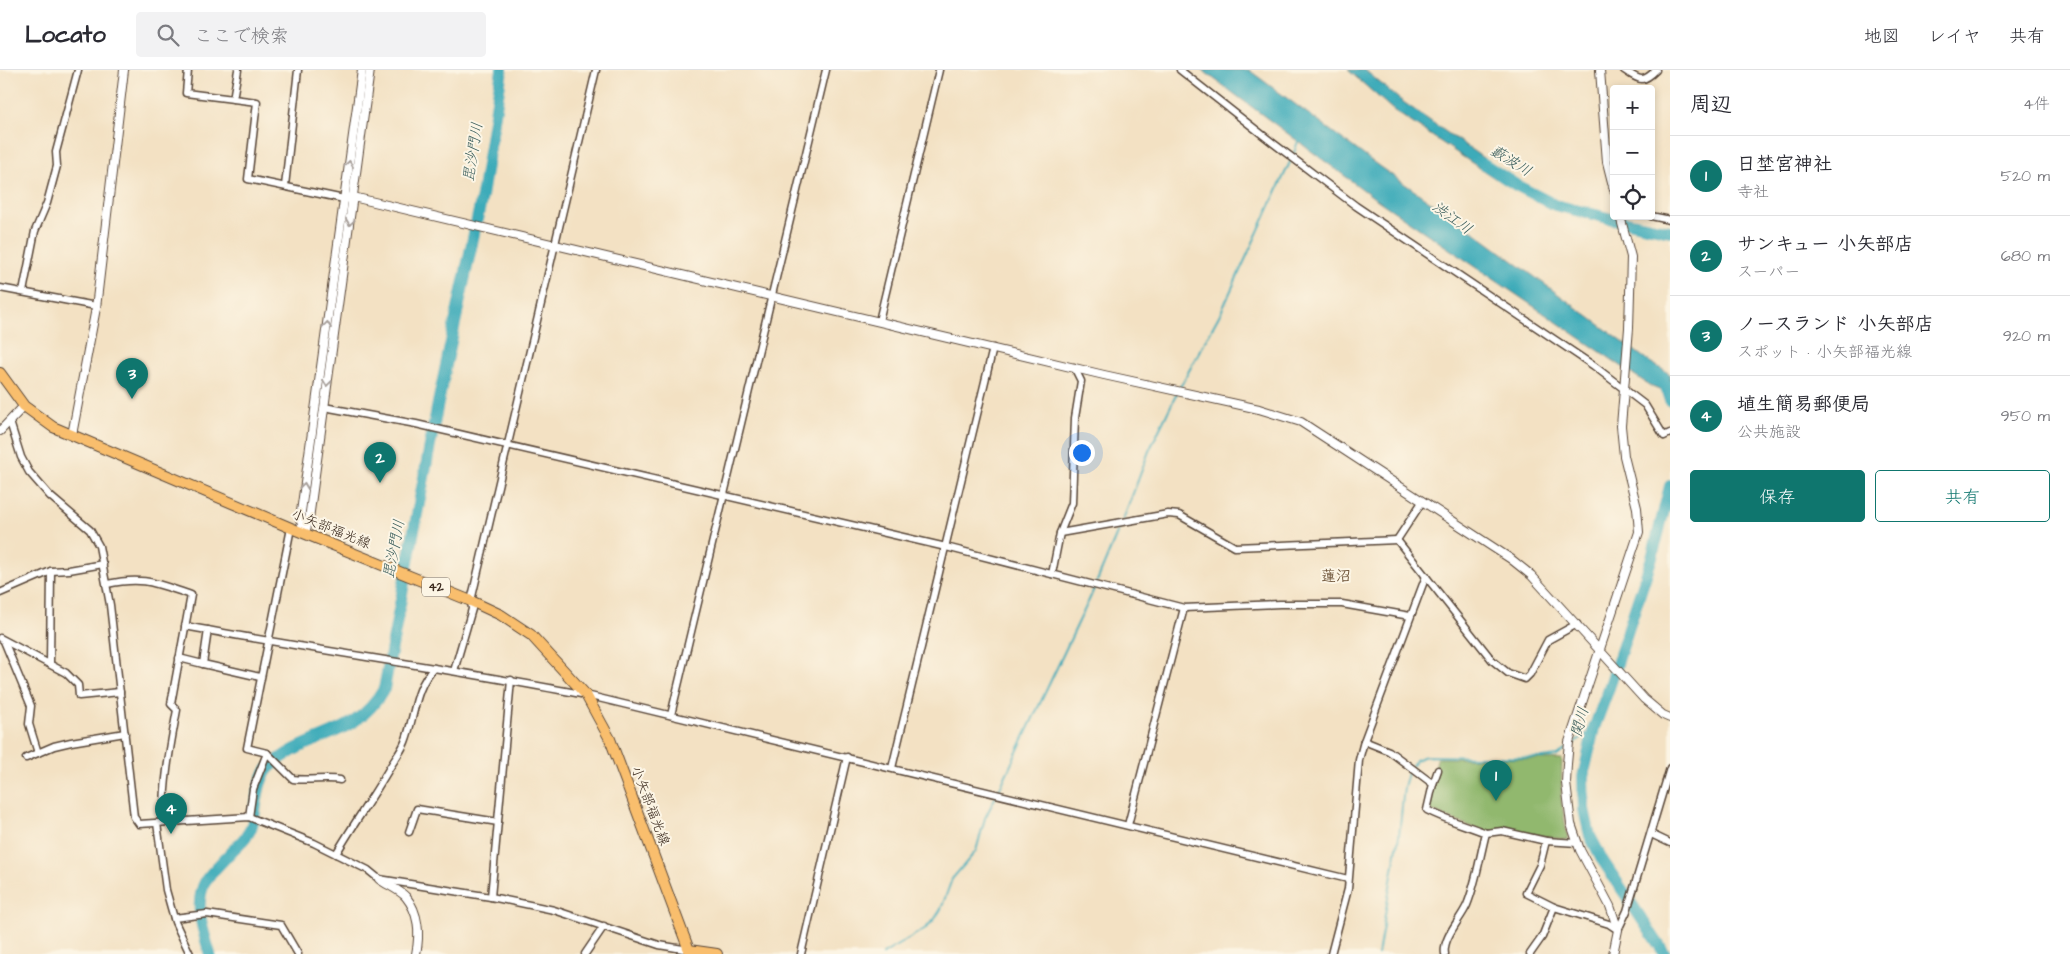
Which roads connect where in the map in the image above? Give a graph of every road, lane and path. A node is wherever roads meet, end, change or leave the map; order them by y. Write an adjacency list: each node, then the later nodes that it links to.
1 (78, 70): 25 (street)
2 (124, 70): 27 (street)
3 (188, 70): 15 (street)
4 (238, 70): 15 (street)
5 (298, 70): 17 (street)
6 (362, 70): 19 (street, one-way to 6)
7 (370, 70): 18 (street)
8 (596, 70): 23 (street)
9 (826, 70): 26 (street)
10 (939, 70): 28 (street)
11 (1180, 70): 32 (street)
12 (1600, 70): 16 (street)
13 (1624, 70): 14 (street)
14 (1656, 70)
15 (234, 99): 17 (street)
16 (1610, 175)
17 (285, 186): 19 (street)
18 (353, 197): 19 (street); 23 (street); 34 (street, one-way to 34)
19 (344, 199): 43 (street, one-way to 19)
20 (1655, 217): 22 (street)
21 (1621, 220): 32 (street)
22 (1670, 220)
23 (556, 244): 26 (street); 39 (street)
24 (0, 288): 25 (street)
25 (23, 292): 27 (street)
26 (771, 296): 28 (street); 40 (street)
27 (96, 306): 37 (street)
28 (879, 321): 29 (street)
29 (993, 348): 30 (street); 46 (street)
30 (1074, 367): 41 (street); 44 (street)
31 (0, 373): 33 (main road, 小矢部福光線 / 42)
32 (1624, 387): 38 (street); 61 (street)
33 (24, 406): 35 (street); 37 (main road, 小矢部福光線 / 42)
34 (324, 407): 39 (street); 43 (street)
35 (10, 422): 36 (street); 47 (street)
36 (0, 431)
37 (72, 435): 42 (main road, 小矢部福光線 / 42)
38 (1667, 435)
39 (507, 446): 40 (street); 53 (street)
40 (723, 497): 46 (street); 71 (street)
41 (1422, 502): 45 (street); 56 (street)
42 (291, 528): 43 (main road, 小矢部福光線 / 42); 60 (street)
43 (305, 533): 53 (main road, 小矢部福光線 / 42)
44 (1060, 533): 45 (street); 49 (street)
45 (1397, 540): 50 (street)
46 (946, 547): 49 (street); 79 (street)
47 (103, 564): 48 (street); 51 (street)
48 (51, 571): 52 (street); 63 (street)
49 (1052, 574): 54 (street)
50 (1426, 576): 55 (street); 56 (street)
51 (107, 584): 57 (street); 69 (street)
52 (0, 593)
53 (471, 600): 66 (street); 70 (main road, 小矢部福光線 / 42)
54 (1184, 608): 55 (street); 87 (street)
55 (1410, 616): 74 (street)
56 (1577, 624): 61 (street)
57 (185, 626): 58 (street); 62 (street)
58 (208, 630): 60 (street); 64 (street)
59 (2, 639): 63 (street); 75 (street)
60 (267, 641): 65 (street); 67 (street)
61 (1599, 650): 72 (street); 92 (street)
62 (179, 658): 64 (street); 86 (street)
63 (50, 664): 69 (street)
64 (203, 664): 67 (street)
65 (434, 668): 66 (street); 94 (street)
66 (454, 671): 68 (street)
67 (260, 677): 76 (street)
68 (510, 680): 70 (street); 85 (street)
69 (120, 692): 73 (street)
70 (586, 695): 71 (street); 102 (main road, 小矢部福光線 / 42)
71 (671, 715): 78 (street)
72 (1670, 718)
73 (125, 734): 75 (street); 86 (street)
74 (1364, 741): 83 (street); 96 (street)
75 (38, 753): 77 (street)
76 (267, 753): 82 (street); 84 (street)
77 (26, 758)
78 (847, 758): 79 (street); 108 (street)
79 (892, 768): 87 (street)
80 (1670, 768): 90 (street)
81 (1438, 770): 83 (street)
82 (340, 780)
83 (1433, 784): 89 (street)
84 (249, 818): 86 (street); 94 (street)
85 (498, 822): 88 (street); 97 (street)
86 (161, 823): 99 (street)
87 (1128, 826): 96 (street)
88 (409, 832)
89 (1486, 833): 91 (street); 110 (street)
90 (1651, 834): 93 (street); 101 (street)
91 (1546, 841): 92 (street); 98 (street)
92 (1577, 843): 101 (street)
93 (1670, 843)
94 (336, 854): 95 (street)
95 (379, 879): 97 (street); 105 (street)
96 (1348, 879): 109 (street)
97 (491, 897): 100 (street)
98 (1554, 907): 101 (street); 111 (street)
99 (174, 918): 103 (street); 104 (street)
100 (604, 926): 102 (street); 106 (street)
101 (1618, 930): 112 (street)
102 (689, 950): 107 (main road)
103 (190, 954)
104 (298, 954)
105 (416, 954)
106 (585, 954)
107 (717, 954)
108 (801, 954)
109 (1331, 954)
110 (1445, 954)
111 (1530, 954)
112 (1613, 954)

